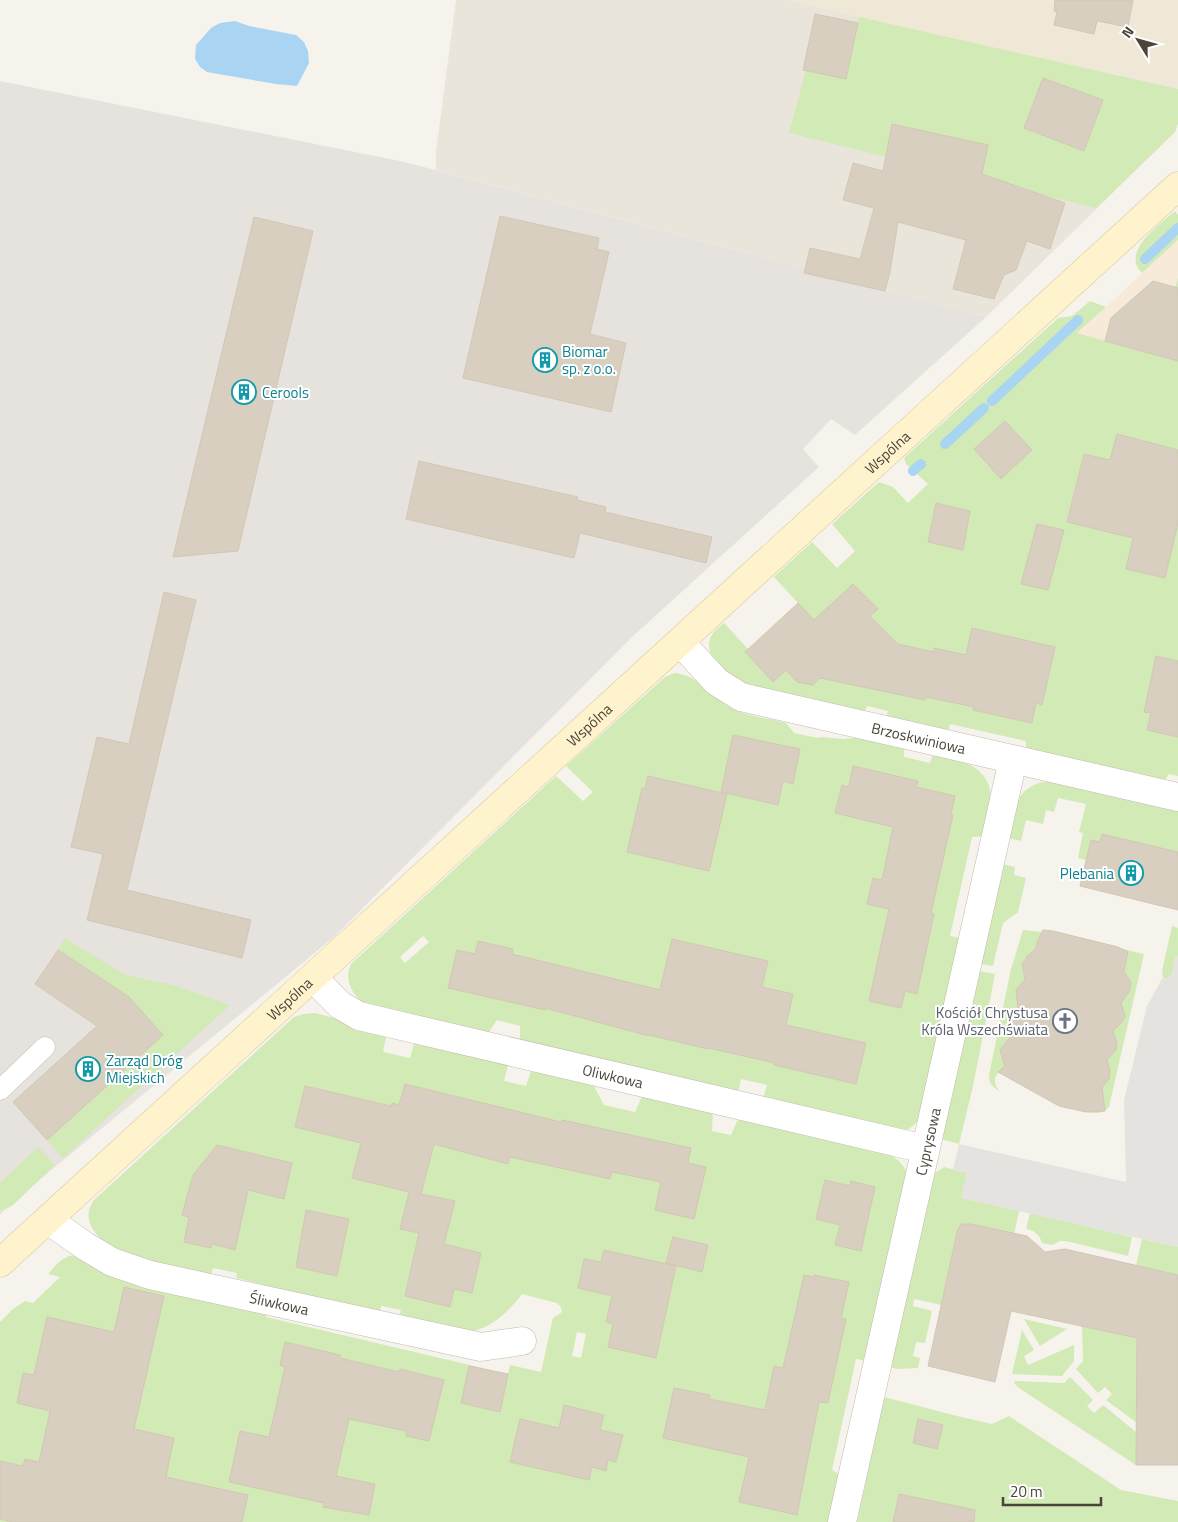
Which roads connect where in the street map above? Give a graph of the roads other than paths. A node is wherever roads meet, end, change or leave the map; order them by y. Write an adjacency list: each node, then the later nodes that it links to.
1 (1178, 186): 2 (street, Wspólna)
2 (680, 642): 3 (street, Brzoskwiniowa); 5 (street, Wspólna)
3 (1013, 760): 4 (street, Brzoskwiniowa); 8 (street, Cyprysowa)
4 (1178, 797)
5 (313, 978): 8 (street, Oliwkowa); 9 (street, Wspólna)
6 (45, 1047): 7 (lane)
7 (0, 1090)
8 (925, 1150): 12 (street, Cyprysowa)
9 (48, 1220): 10 (street, Wspólna); 11 (street, Śliwkowa)
10 (0, 1263)
11 (522, 1341)
12 (842, 1522)

